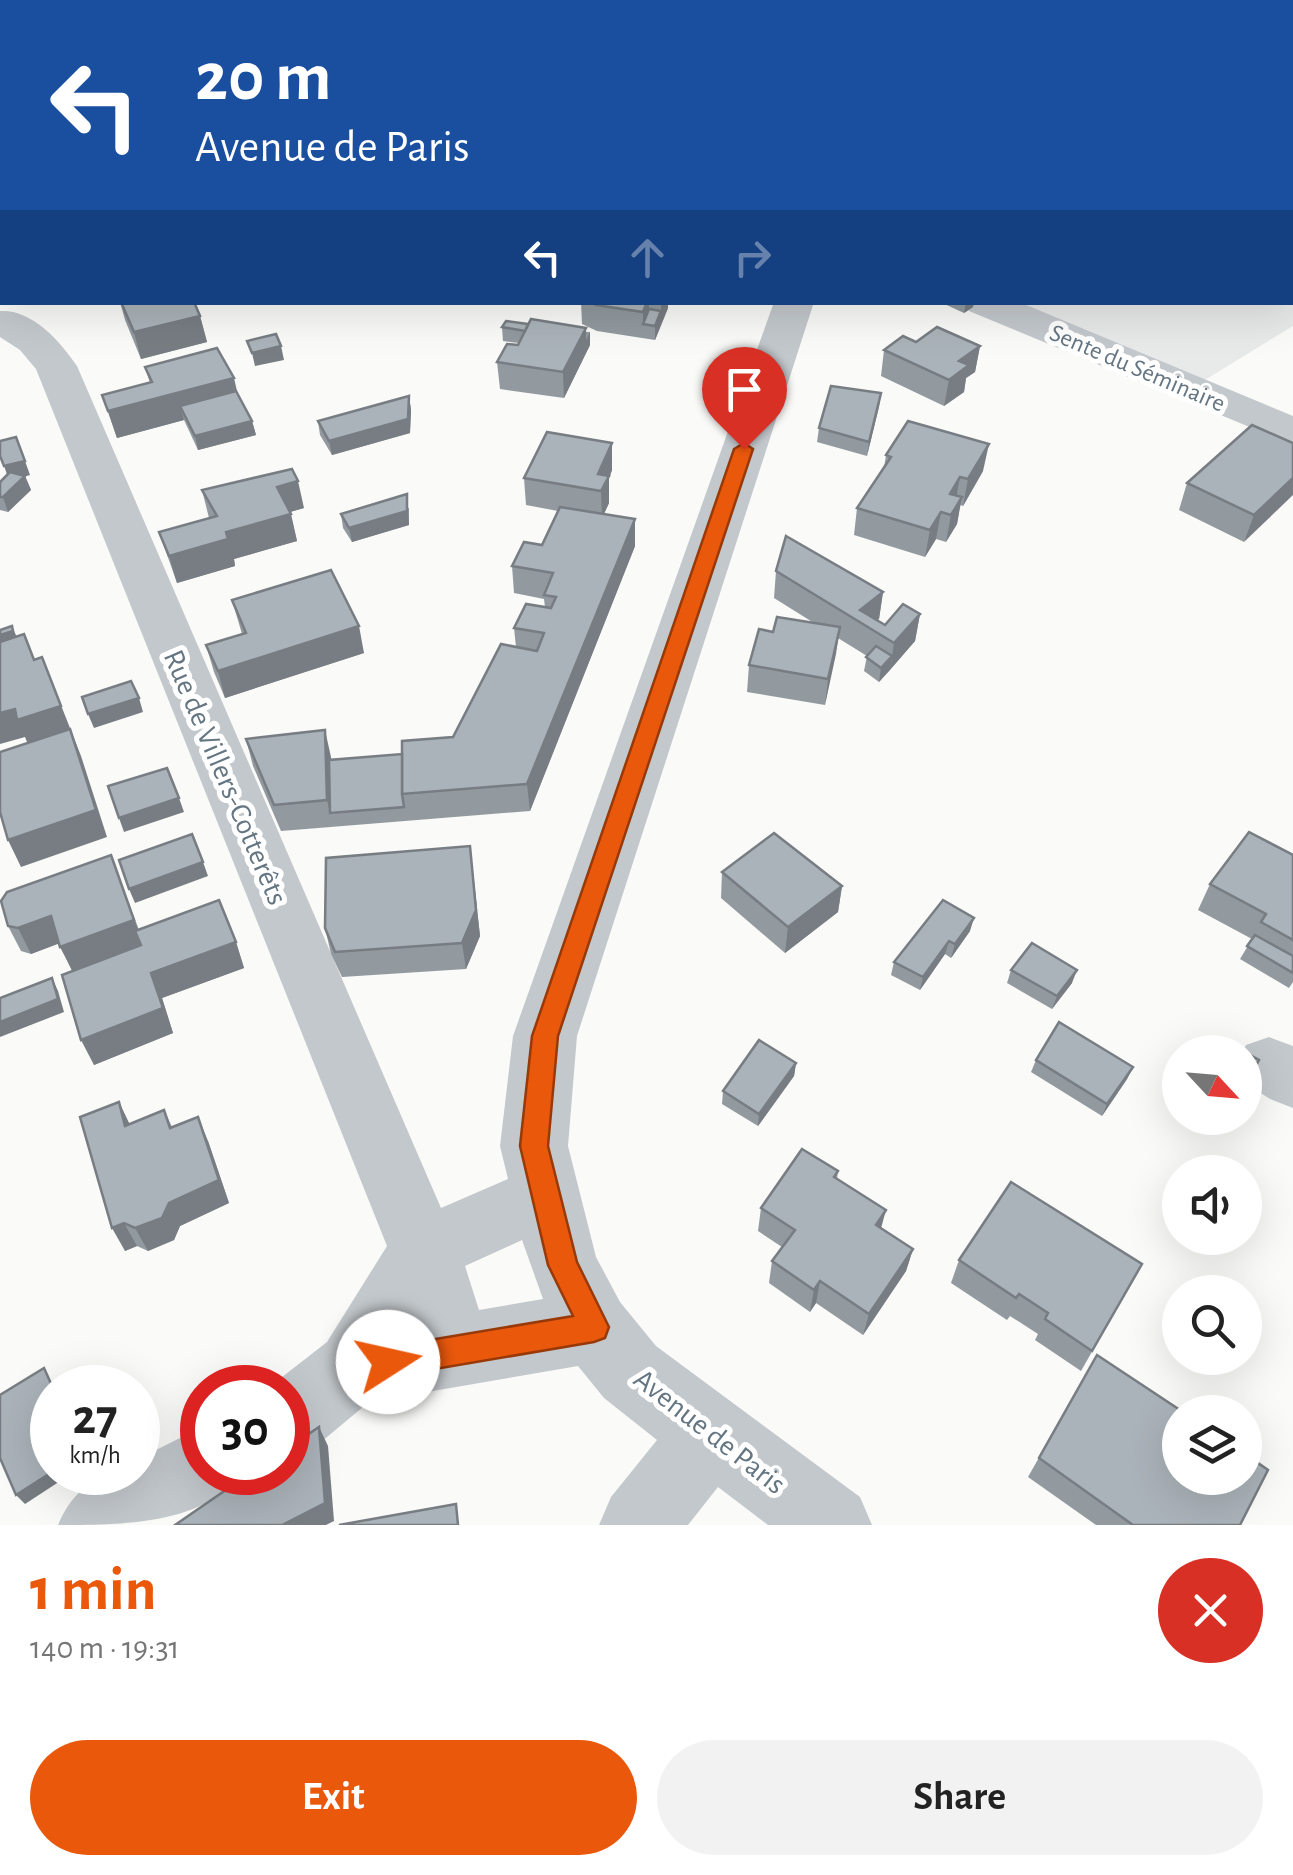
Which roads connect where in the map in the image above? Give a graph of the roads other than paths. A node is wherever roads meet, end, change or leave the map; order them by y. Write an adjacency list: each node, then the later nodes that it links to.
1 (793, 305): 5 (street, Avenue de Paris)
2 (990, 305): 4 (street, Sente du Séminaire)
3 (10, 317): 6 (street, Rue de Villers-Cotterêts)
4 (1293, 432)
5 (546, 1195): 6 (street); 7 (street, Avenue de Paris)
6 (424, 1250): 8 (street, Rue de Villers-Cotterêts); 9 (street)
7 (594, 1327): 8 (street); 11 (street, Avenue de Paris)
8 (456, 1350): 9 (street)
9 (354, 1368): 10 (street)
10 (310, 1403)
11 (712, 1432): 14 (street); 15 (street, Avenue de Paris)
12 (180, 1478): 13 (street)
13 (98, 1525)
14 (638, 1525)
15 (832, 1525)

